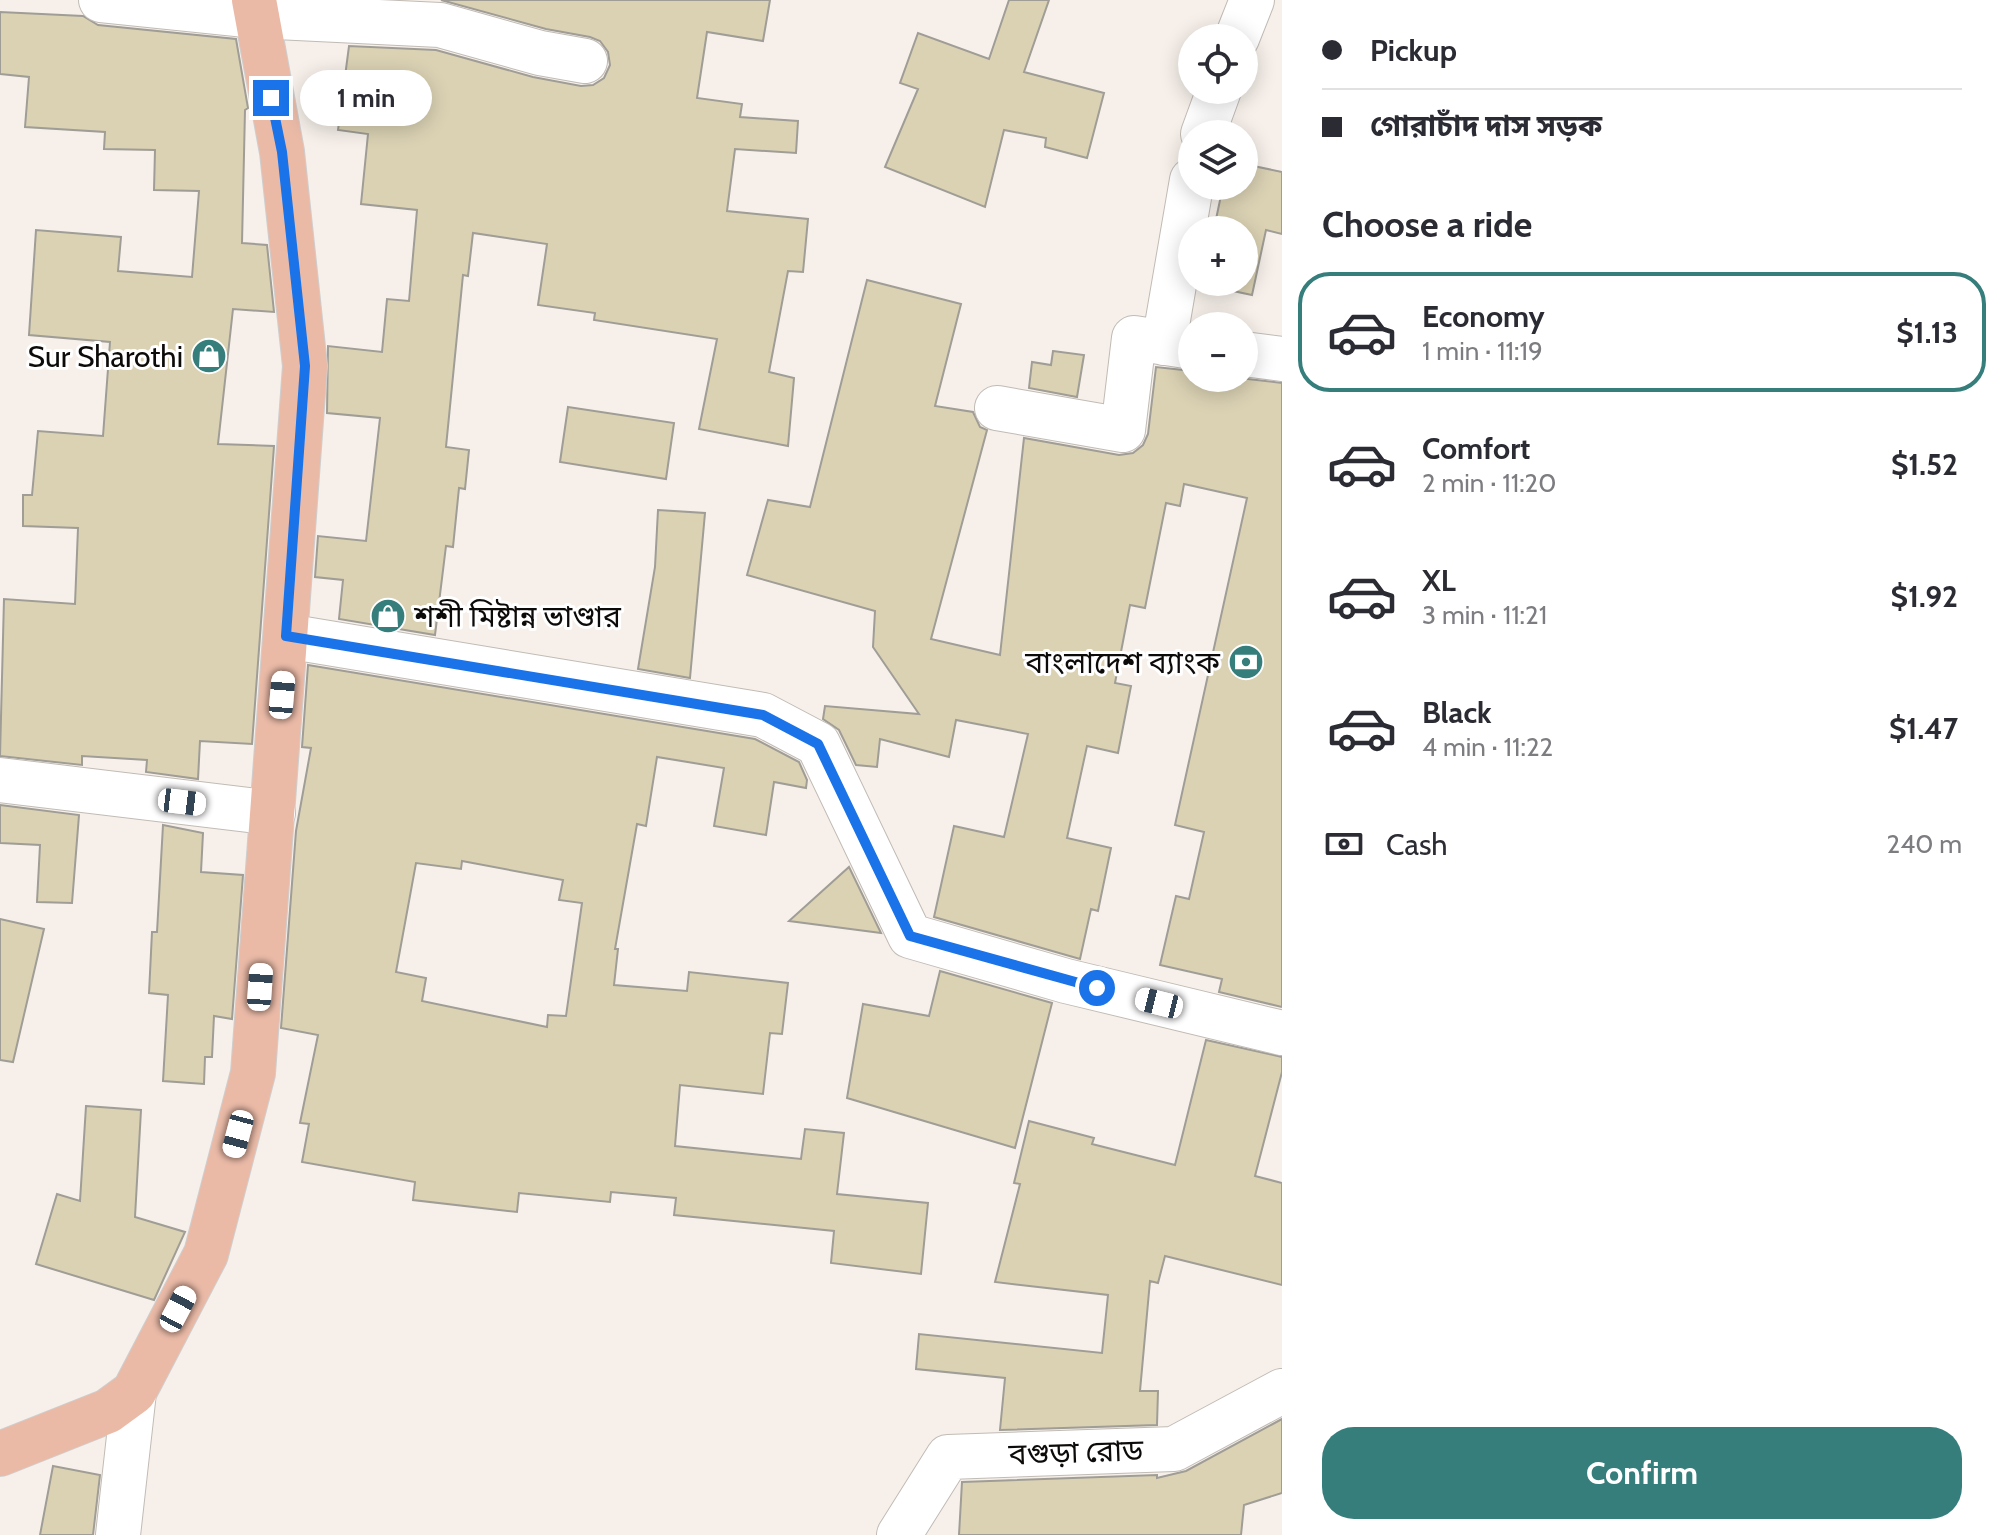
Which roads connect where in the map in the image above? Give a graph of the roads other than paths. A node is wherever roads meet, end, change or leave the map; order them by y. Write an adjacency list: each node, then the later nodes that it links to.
1 (101, 0): 3 (street)
2 (1252, 0): 4 (street)
3 (255, 8): 5 (street); 12 (main road)
4 (1243, 24)
5 (585, 61)
6 (1190, 200): 7 (street)
7 (1181, 312)
8 (1178, 345): 11 (street)
9 (1258, 356): 10 (street)
10 (1282, 359)
11 (997, 408)
12 (286, 636): 14 (main road); 15 (street)
13 (0, 780): 14 (street)
14 (273, 813): 17 (main road)
15 (1282, 1033)
16 (1282, 1391): 20 (street, বগুড়া রোড)
17 (134, 1392): 18 (main road); 19 (street)
18 (0, 1454)
19 (118, 1535)
20 (899, 1535)

